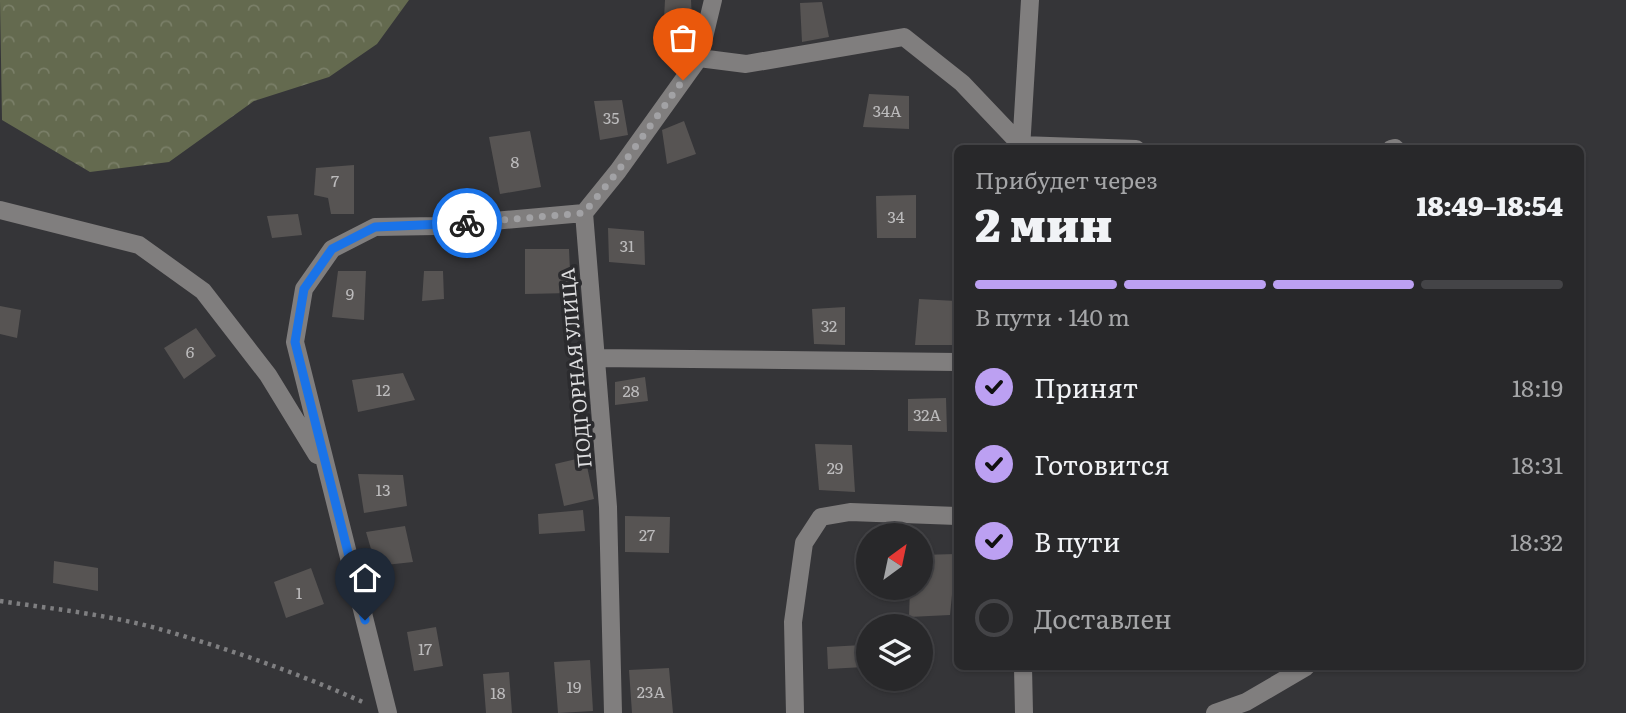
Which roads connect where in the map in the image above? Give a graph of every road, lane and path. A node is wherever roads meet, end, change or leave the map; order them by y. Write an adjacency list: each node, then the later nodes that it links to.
1 (713, 0): 3 (street)
2 (1030, 0): 5 (street)
3 (699, 58): 4 (street); 7 (street)
4 (1019, 145)
5 (1021, 145)
6 (0, 210): 10 (street)
7 (584, 213): 8 (street, ПОДГОРНАЯ УЛИЦА); 10 (street)
8 (596, 358): 9 (street); 16 (street, ПОДГОРНАЯ УЛИЦА)
9 (954, 362)
10 (326, 470): 15 (street)
11 (954, 516): 17 (street)
12 (0, 601): 15 (path)
13 (1023, 670): 18 (street)
14 (1301, 670): 19 (street)
15 (388, 713)
16 (613, 713)
17 (795, 713)
18 (1024, 713)
19 (1215, 713)

